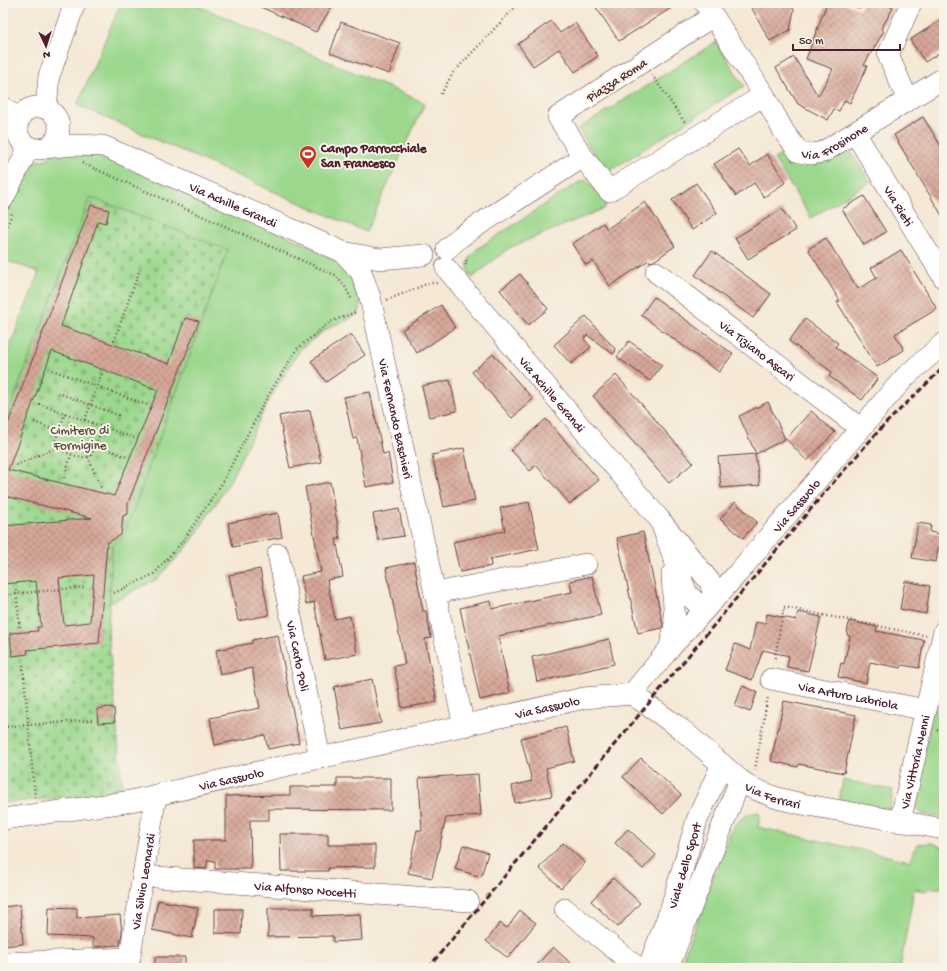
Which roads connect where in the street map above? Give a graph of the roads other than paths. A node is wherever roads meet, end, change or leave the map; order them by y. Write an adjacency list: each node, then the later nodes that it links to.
1 (75, 3): 8 (street)
2 (911, 3): 6 (street)
3 (709, 9): 5 (street, Via Frosinone); 13 (street, Piazza Roma)
4 (944, 78): 6 (street, Via Frosinone)
5 (764, 95): 10 (street, Via Frosinone); 13 (street, Piazza Roma)
6 (908, 100): 10 (street, Via Frosinone)
7 (3, 106): 9 (street)
8 (51, 114): 9 (street); 11 (street); 12 (street)
9 (19, 120): 12 (street)
10 (855, 133): 18 (street, Via Rieti)
11 (103, 146): 12 (street, Via Achille Grandi); 15 (street, Via Achille Grandi)
12 (37, 147): 14 (street)
13 (583, 156): 16 (street)
14 (8, 204)
15 (343, 252): 16 (street, Via Achille Grandi); 27 (street, Via Fernando Baschieri)
16 (445, 268): 21 (street, Via Achille Grandi)
17 (656, 272): 20 (street, Via Tiziano Ascari)
18 (944, 278)
19 (944, 343): 20 (street, Via Sassuolo)
20 (860, 428): 26 (street, Via Sassuolo)
21 (660, 520): 22 (street, Via Achille Grandi); 24 (street, Via Achille Grandi)
22 (669, 547): 28 (street, Via Achille Grandi); 30 (street, Via Achille Grandi)
23 (278, 554): 35 (street, Via Carlo Poli)
24 (690, 556): 26 (street, Via Achille Grandi); 28 (street, Via Achille Grandi)
25 (586, 564): 27 (street)
26 (737, 574): 28 (street, Via Sassuolo)
27 (435, 593): 34 (street, Via Fernando Baschieri)
28 (712, 601): 30 (street, Via Sassuolo)
29 (943, 635): 33 (street, Via Vittoria Nenni)
30 (670, 648): 32 (street, Via Sassuolo)
31 (771, 679): 33 (street, Via Arturo Labriola)
32 (632, 694): 34 (street, Via Sassuolo); 36 (street, Via Ferrari)
33 (926, 710): 40 (street, Via Vittoria Nenni)
34 (464, 726): 35 (street, Via Sassuolo)
35 (320, 758): 38 (street, Via Sassuolo)
36 (722, 764): 37 (street, Via Ferrari); 48 (street, Viale dello Sport)
37 (746, 784): 40 (street, Via Ferrari); 49 (street, Viale dello Sport)
38 (156, 795): 39 (street, Via Sassuolo); 42 (street, Via Silvio Leonardi)
39 (3, 819)
40 (900, 822): 41 (street, Via Ferrari)
41 (944, 829)
42 (143, 876): 43 (street, Via Alfonso Nocetti); 46 (street, Via Silvio Leonardi)
43 (468, 901)
44 (565, 909): 47 (street)
45 (3, 963): 46 (street)
46 (129, 963)
47 (638, 968)
48 (648, 968)
49 (668, 968)

